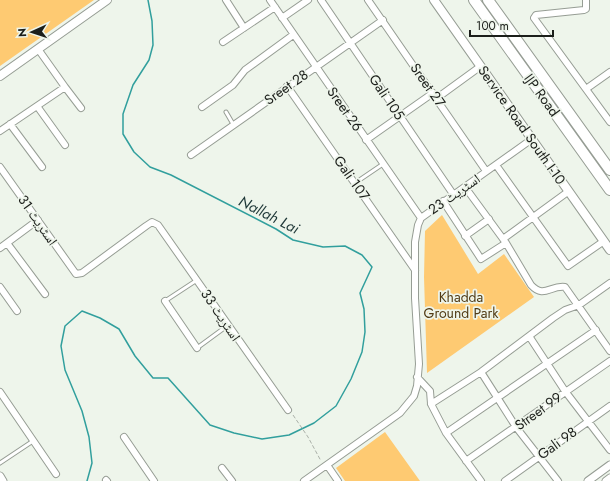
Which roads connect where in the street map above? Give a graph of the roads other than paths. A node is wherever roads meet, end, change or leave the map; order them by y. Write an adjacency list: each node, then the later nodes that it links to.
1 (107, 0): 18 (main road)
2 (226, 0): 14 (street)
3 (270, 0): 11 (street, Sreet 26)
4 (308, 0): 12 (street)
5 (321, 0): 17 (street, Gali 105)
6 (368, 0): 13 (street, Sreet 27)
7 (434, 0): 19 (main road, Service Road South I-10)
8 (474, 0): 33 (highway, IJP Road)
9 (488, 0): 31 (highway, IJP Road)
10 (586, 0): 25 (street)
11 (274, 7): 12 (street, Sreet 26); 14 (street)
12 (282, 18): 15 (street, Sreet 26)
13 (383, 20): 17 (street, Sreet 28); 26 (street, Sreet 27)
14 (244, 28): 16 (street)
15 (293, 34): 20 (street, Sreet 26); 28 (street)
16 (223, 42)
17 (350, 43): 20 (street, Sreet 28); 32 (street, Gali 105)
18 (38, 49): 22 (main road); 24 (street)
19 (481, 66): 26 (street); 38 (main road, Service Road South I-10)
20 (315, 67): 23 (street, Sreet 28); 39 (street, Sreet 26)
21 (610, 72): 25 (street)
22 (0, 76)
23 (287, 86): 36 (street, Sreet 28); 48 (street, Gali 107)
24 (66, 88): 27 (street); 29 (street)
25 (586, 89): 34 (street)
26 (435, 96): 32 (street); 47 (street, Sreet 27)
27 (37, 106): 35 (street); 40 (street)
28 (202, 107)
29 (81, 108)
30 (226, 112): 36 (lane)
31 (570, 114): 33 (highway); 46 (highway, IJP Road)
32 (400, 116): 39 (street); 52 (street, Gali 105)
33 (561, 121): 50 (highway, IJP Road)
34 (610, 122)
35 (10, 124): 37 (street); 45 (street)
36 (233, 124): 41 (street, Sreet 28)
37 (0, 131)
38 (532, 139): 43 (street, اسٹریٹ 23); 51 (main road, Service Road South I-10)
39 (366, 140): 42 (street, Sreet 26)
40 (65, 145)
41 (191, 155)
42 (382, 164): 48 (lane); 54 (street, Sreet 26)
43 (496, 165): 47 (street, اسٹریٹ 23); 55 (street)
44 (0, 167): 57 (street, اسٹریٹ 31)
45 (42, 167)
46 (610, 170)
47 (486, 171): 49 (street, اسٹریٹ 23)
48 (356, 183): 65 (street, Gali 107)
49 (465, 187): 52 (street, اسٹریٹ 23); 56 (street)
50 (610, 190)
51 (569, 191): 55 (street); 61 (main road, Service Road South I-10)
52 (453, 194): 53 (street, اسٹریٹ 23)
53 (443, 201): 54 (street, اسٹریٹ 23); 59 (street)
54 (421, 218): 65 (street, اسٹریٹ 23)
55 (534, 218): 60 (street); 61 (street)
56 (489, 219): 59 (street); 60 (street)
57 (38, 220): 58 (street, اسٹریٹ 31); 62 (street)
58 (152, 222): 66 (street, اسٹریٹ 33)
59 (465, 236): 60 (street)
60 (504, 241): 71 (street)
61 (604, 241): 64 (main road, Service Road South I-10)
62 (8, 243): 63 (street); 69 (street)
63 (0, 248)
64 (610, 250)
65 (415, 270): 81 (street, اسٹریٹ 23)
66 (197, 280): 70 (lane); 73 (street, اسٹریٹ 33)
67 (610, 283): 71 (street)
68 (0, 287): 72 (street)
69 (45, 294)
70 (165, 301): 76 (street)
71 (579, 305): 74 (street); 75 (street)
72 (17, 311)
73 (227, 326): 76 (lane); 87 (street, اسٹریٹ 33)
74 (596, 330): 77 (street); 79 (street)
75 (529, 336): 79 (street); 80 (street)
76 (197, 348)
77 (610, 351)
78 (610, 361): 82 (street, Street 99)
79 (547, 363): 82 (street); 84 (street)
80 (481, 372): 84 (street); 85 (street)
81 (417, 377): 85 (street); 98 (street, اسٹریٹ 23)
82 (565, 391): 88 (street); 89 (street, Street 99)
83 (0, 392): 92 (street)
84 (498, 399): 89 (street); 90 (street)
85 (431, 404): 90 (street)
86 (610, 406): 88 (street, Gali 98)
87 (288, 410)
88 (587, 422): 93 (street); 94 (street, Gali 98)
89 (516, 427): 94 (street); 95 (street, Street 99)
90 (446, 433): 95 (street)
91 (124, 437): 104 (street)
92 (33, 441): 96 (lane); 100 (street)
93 (610, 450)
94 (539, 457): 109 (street, Gali 98); 110 (street)
95 (466, 460): 108 (street)
96 (0, 463)
97 (610, 465): 111 (street)
98 (325, 466): 106 (street, اسٹریٹ 23); 107 (street)
99 (222, 468): 105 (street)
100 (56, 474)
101 (0, 476): 103 (street)
102 (610, 478): 112 (street)
103 (3, 481)
104 (154, 481)
105 (232, 481)
106 (304, 481)
107 (338, 481)
108 (480, 481)
109 (505, 481)
110 (558, 481)
111 (588, 481)
112 (606, 481)

